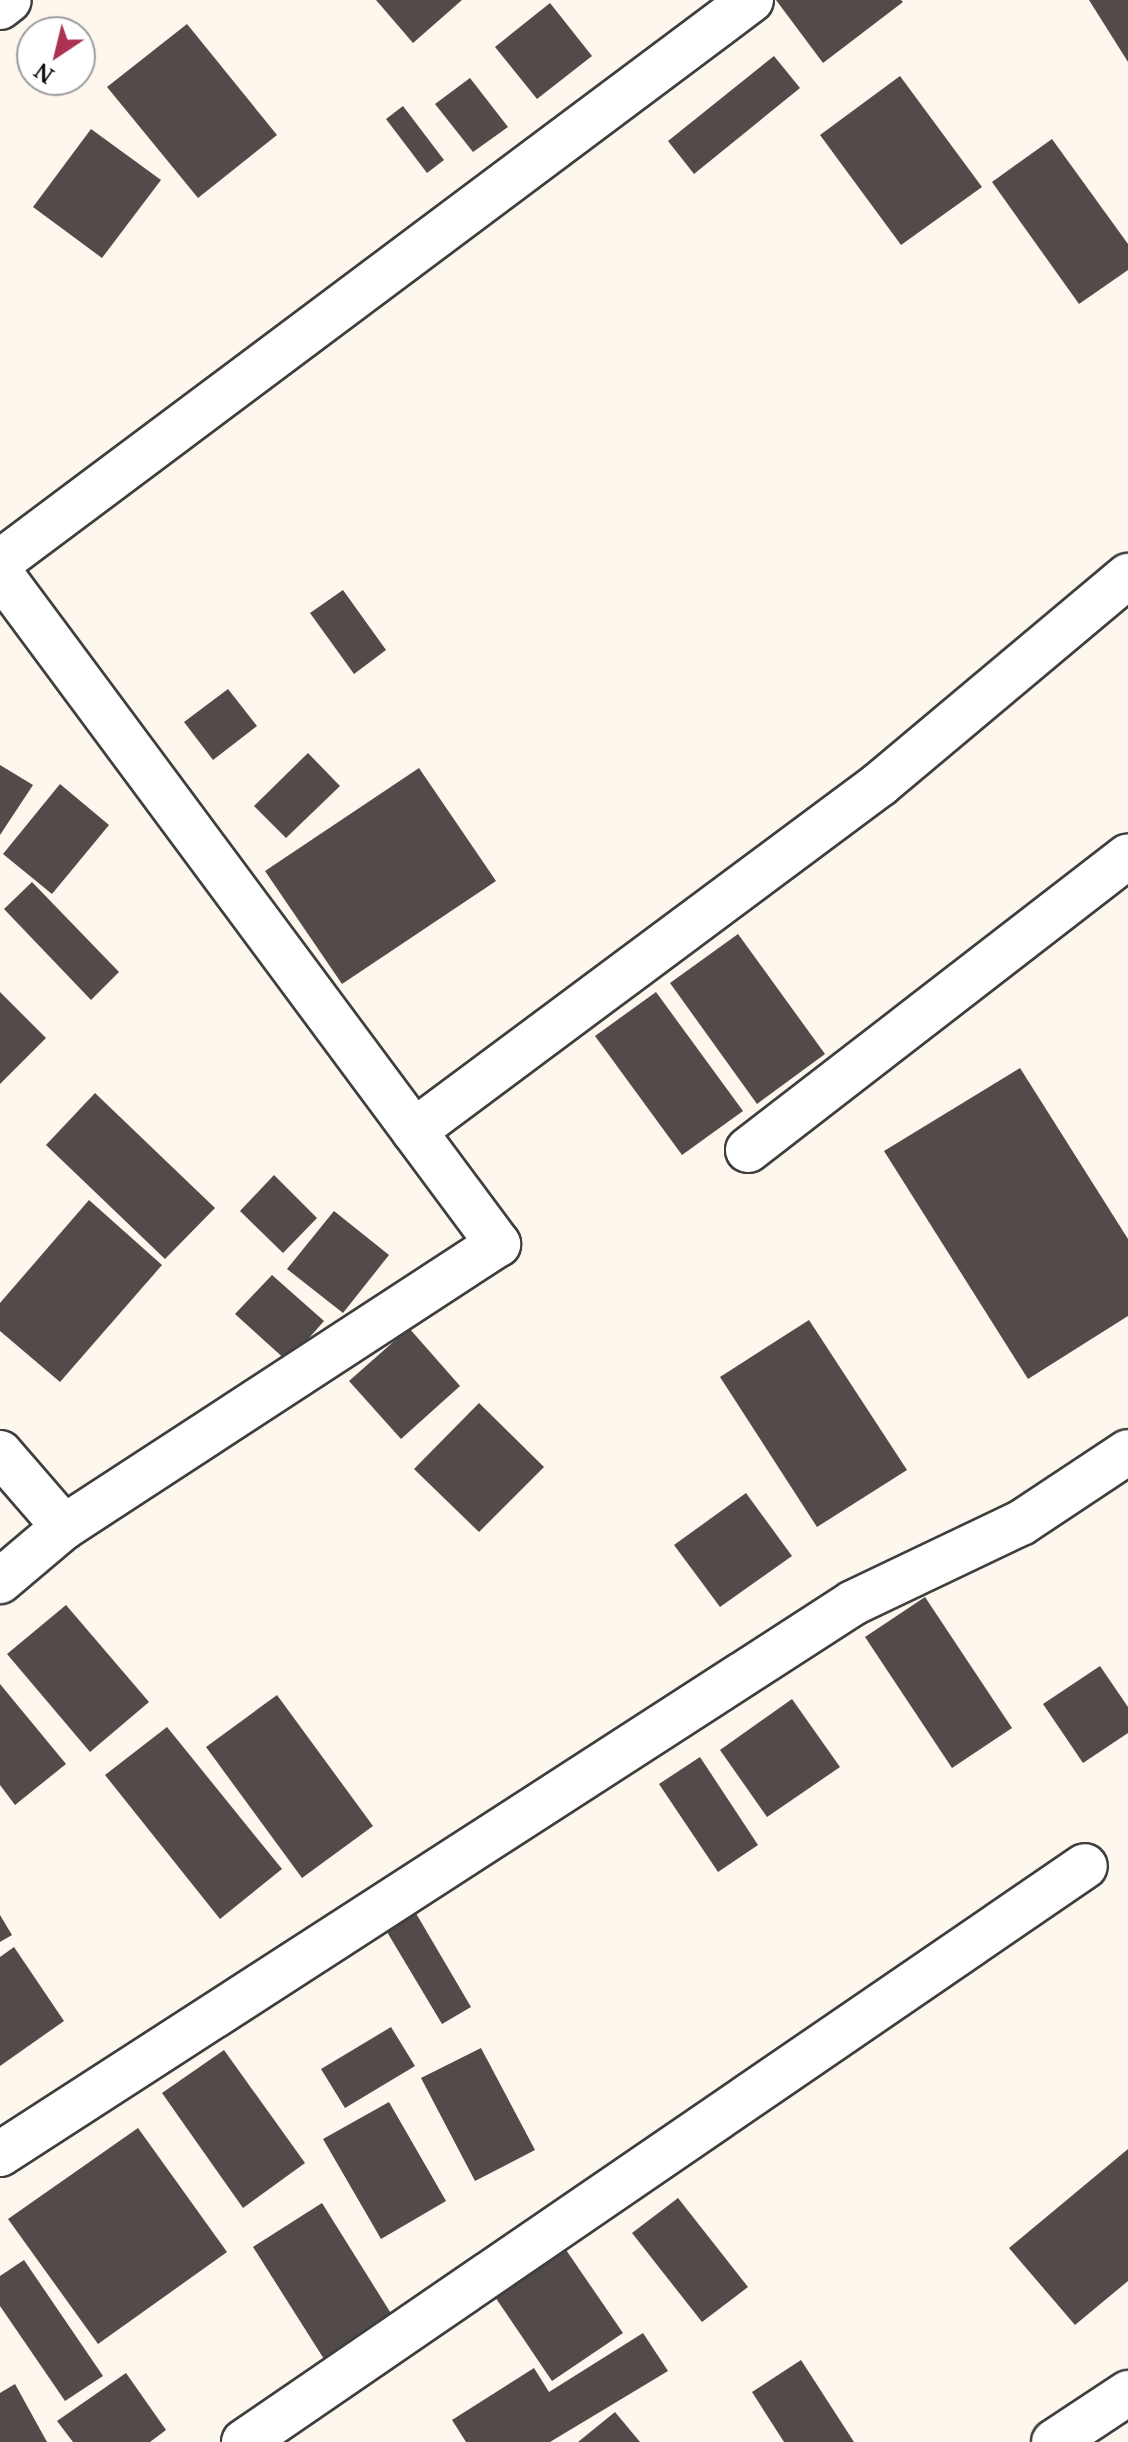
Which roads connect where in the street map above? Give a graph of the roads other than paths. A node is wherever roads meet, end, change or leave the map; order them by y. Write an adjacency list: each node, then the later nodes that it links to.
1 (9, 0): 3 (street)
2 (751, 0): 4 (street)
3 (0, 7)
4 (0, 562)
5 (0, 573): 8 (street)
6 (1128, 576): 8 (street)
7 (1128, 856): 9 (street)
8 (414, 1131): 12 (street)
9 (748, 1150)
10 (1128, 1452): 15 (street)
11 (0, 1453): 12 (street)
12 (64, 1527): 13 (street)
13 (0, 1581)
14 (1085, 1866): 17 (street)
15 (0, 2154)
16 (1128, 2393): 18 (street)
17 (244, 2442)
18 (1054, 2442)

